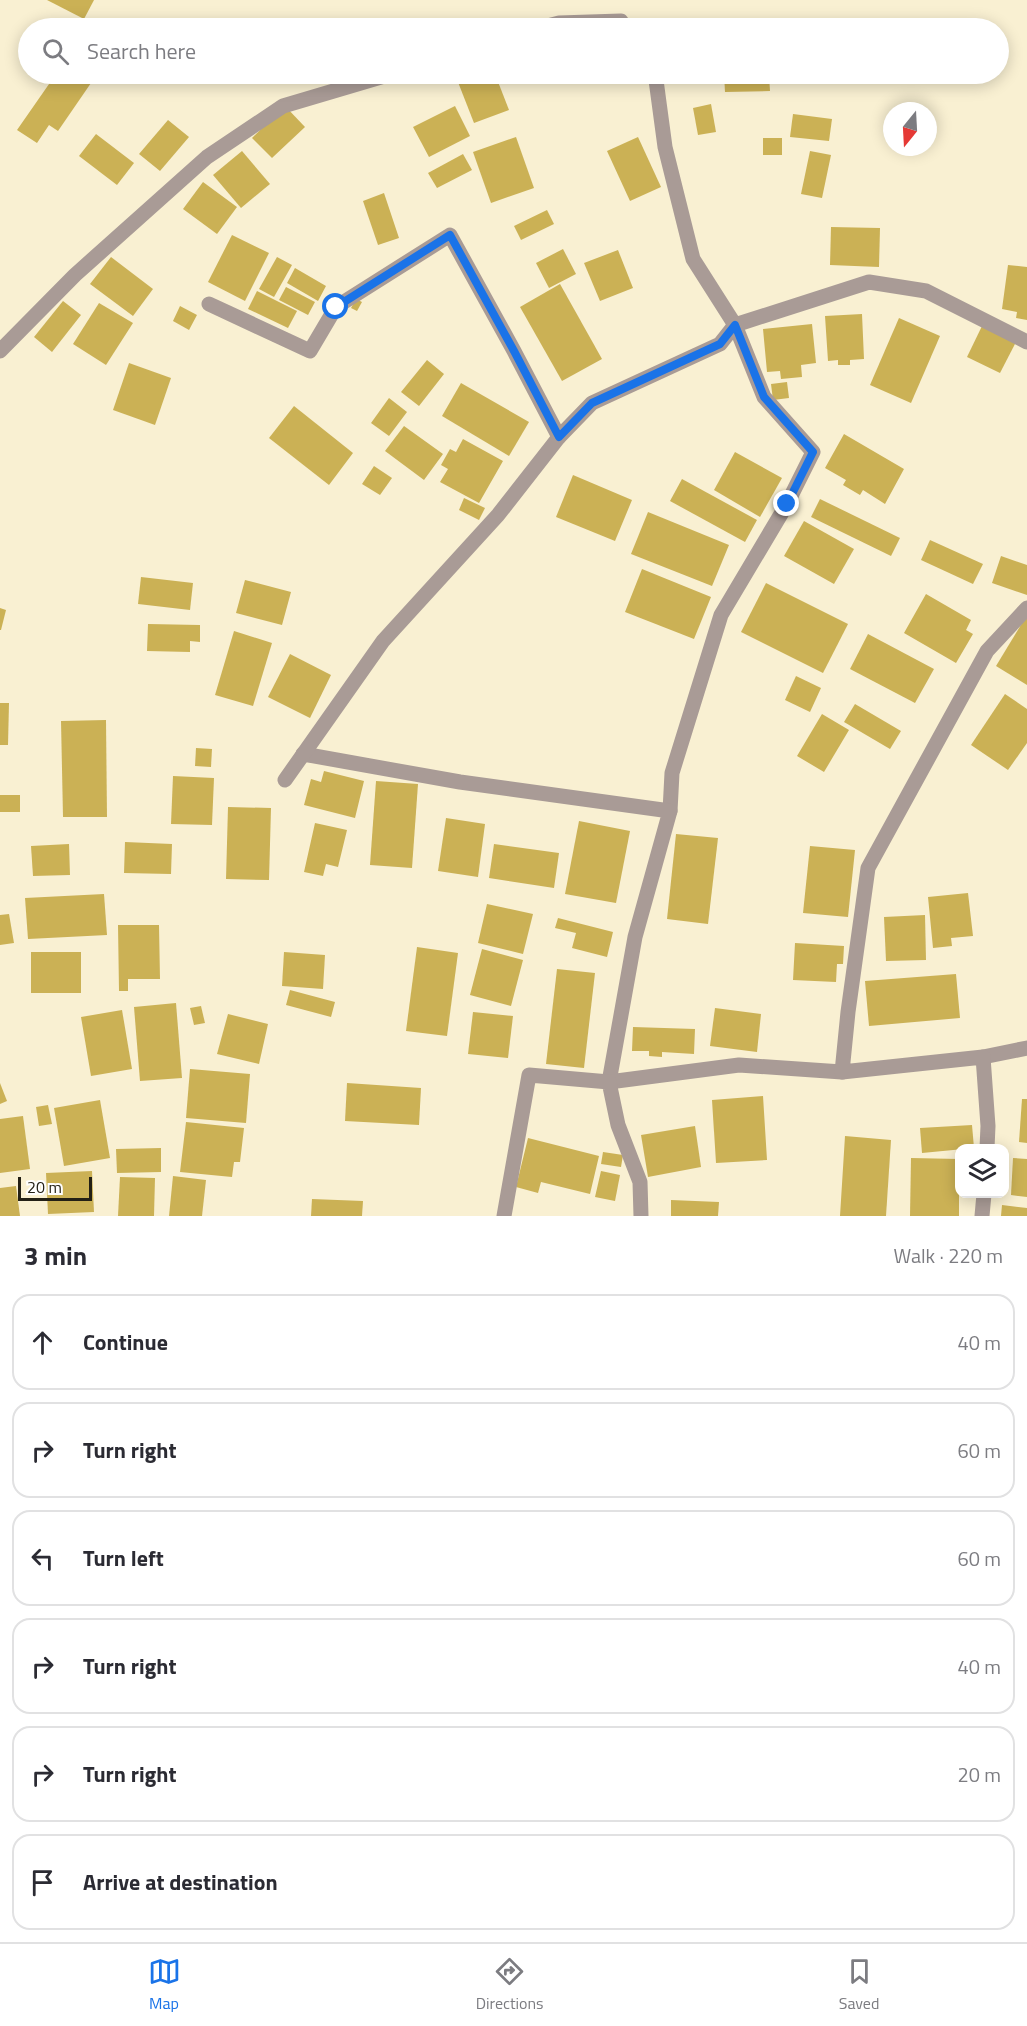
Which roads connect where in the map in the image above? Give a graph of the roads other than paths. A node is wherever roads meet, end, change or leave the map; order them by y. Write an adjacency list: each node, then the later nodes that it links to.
1 (357, 84): 6 (street)
2 (657, 84): 4 (street)
3 (209, 304): 7 (street)
4 (735, 325): 5 (street); 7 (street); 11 (street)
5 (1027, 342)
6 (0, 351)
7 (559, 437): 9 (street)
8 (1027, 608): 14 (street)
9 (303, 754): 10 (street); 11 (street)
10 (285, 780)
11 (670, 811): 15 (street)
12 (1027, 1048): 13 (street)
13 (983, 1056): 14 (street); 16 (street)
14 (842, 1072): 15 (street)
15 (609, 1082): 18 (street); 19 (street)
16 (987, 1144)
17 (984, 1198): 20 (street)
18 (504, 1216)
19 (641, 1216)
20 (982, 1216)

